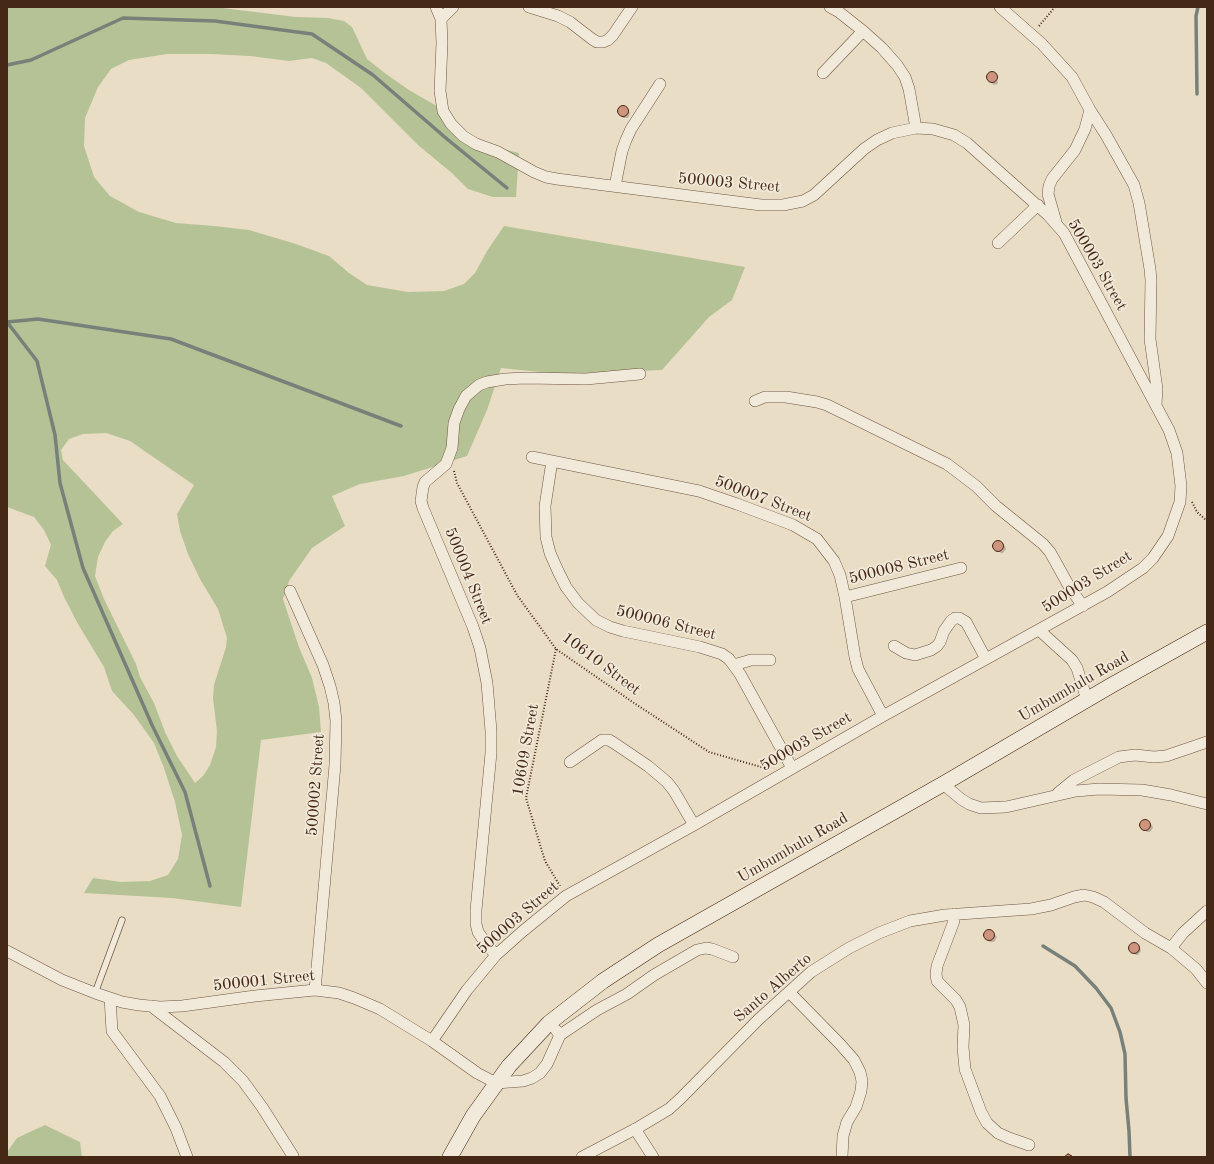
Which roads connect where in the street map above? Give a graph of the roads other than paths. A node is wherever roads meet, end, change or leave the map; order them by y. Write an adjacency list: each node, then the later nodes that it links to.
1 (436, 7): 7 (street)
2 (453, 7): 7 (street)
3 (529, 7): 4 (street)
4 (632, 7)
5 (830, 7): 8 (street)
6 (1000, 7): 11 (street)
7 (441, 18): 13 (street, 500003 Street)
8 (863, 31): 9 (street); 12 (street)
9 (823, 73)
10 (660, 84): 13 (street)
11 (1090, 110): 15 (street); 19 (street)
12 (916, 128): 13 (street, 500003 Street); 14 (street, 500003 Street)
13 (615, 186)
14 (1038, 205): 15 (street, 500003 Street); 16 (street)
15 (1056, 223): 19 (street, 500003 Street)
16 (998, 242)
17 (640, 374): 46 (street, 500004 Street)
18 (755, 401): 25 (street)
19 (1156, 405): 25 (street, 500003 Street)
20 (532, 457): 21 (street, 500007 Street)
21 (552, 462): 24 (street, 500007 Street); 31 (street, 500006 Street)
22 (961, 568): 24 (street, 500008 Street)
23 (290, 591): 49 (street, 500002 Street)
24 (845, 597): 33 (street, 500007 Street)
25 (1083, 606): 26 (street, 500003 Street)
26 (1039, 630): 29 (street, 500003 Street); 32 (street)
27 (1207, 632): 32 (main road, Umbumbulu Road)
28 (894, 646): 29 (street)
29 (986, 659): 33 (street, 500003 Street)
30 (770, 660): 31 (street)
31 (734, 665): 36 (street, 500006 Street)
32 (1087, 700): 37 (main road, Umbumbulu Road)
33 (883, 716): 36 (street, 500003 Street)
34 (1207, 742): 38 (street)
35 (570, 762): 40 (street)
36 (792, 768): 40 (street, 500003 Street)
37 (943, 784): 38 (street); 54 (main road, Umbumbulu Road)
38 (1056, 795): 39 (street)
39 (1207, 804)
40 (694, 825): 46 (street, 500003 Street)
41 (1207, 911): 44 (street)
42 (954, 914): 44 (street, Santo Alberto); 50 (street, Santo Alberto); 59 (street)
43 (122, 920): 51 (lane)
44 (1172, 948): 48 (street, Santo Alberto)
45 (7, 951): 51 (street, 500001 Street)
46 (496, 955): 56 (street, 500003 Street)
47 (733, 957): 55 (street)
48 (1207, 983)
49 (315, 990): 53 (street, 500001 Street); 56 (street, 500001 Street)
50 (789, 992): 58 (street, Santo Alberto); 65 (street)
51 (94, 993): 52 (street, 500001 Street)
52 (110, 998): 53 (street, 500001 Street); 61 (street)
53 (151, 1006): 60 (street)
54 (549, 1023): 55 (street); 57 (main road, Umbumbulu Road)
55 (560, 1035): 57 (street)
56 (432, 1041): 57 (street, 500001 Street)
57 (496, 1083): 62 (main road, Umbumbulu Road)
58 (635, 1129): 63 (street, Santo Alberto); 64 (street)
59 (1030, 1145)
60 (293, 1156)
61 (187, 1157)
62 (450, 1157)
63 (582, 1157)
64 (653, 1157)
65 (842, 1157)

